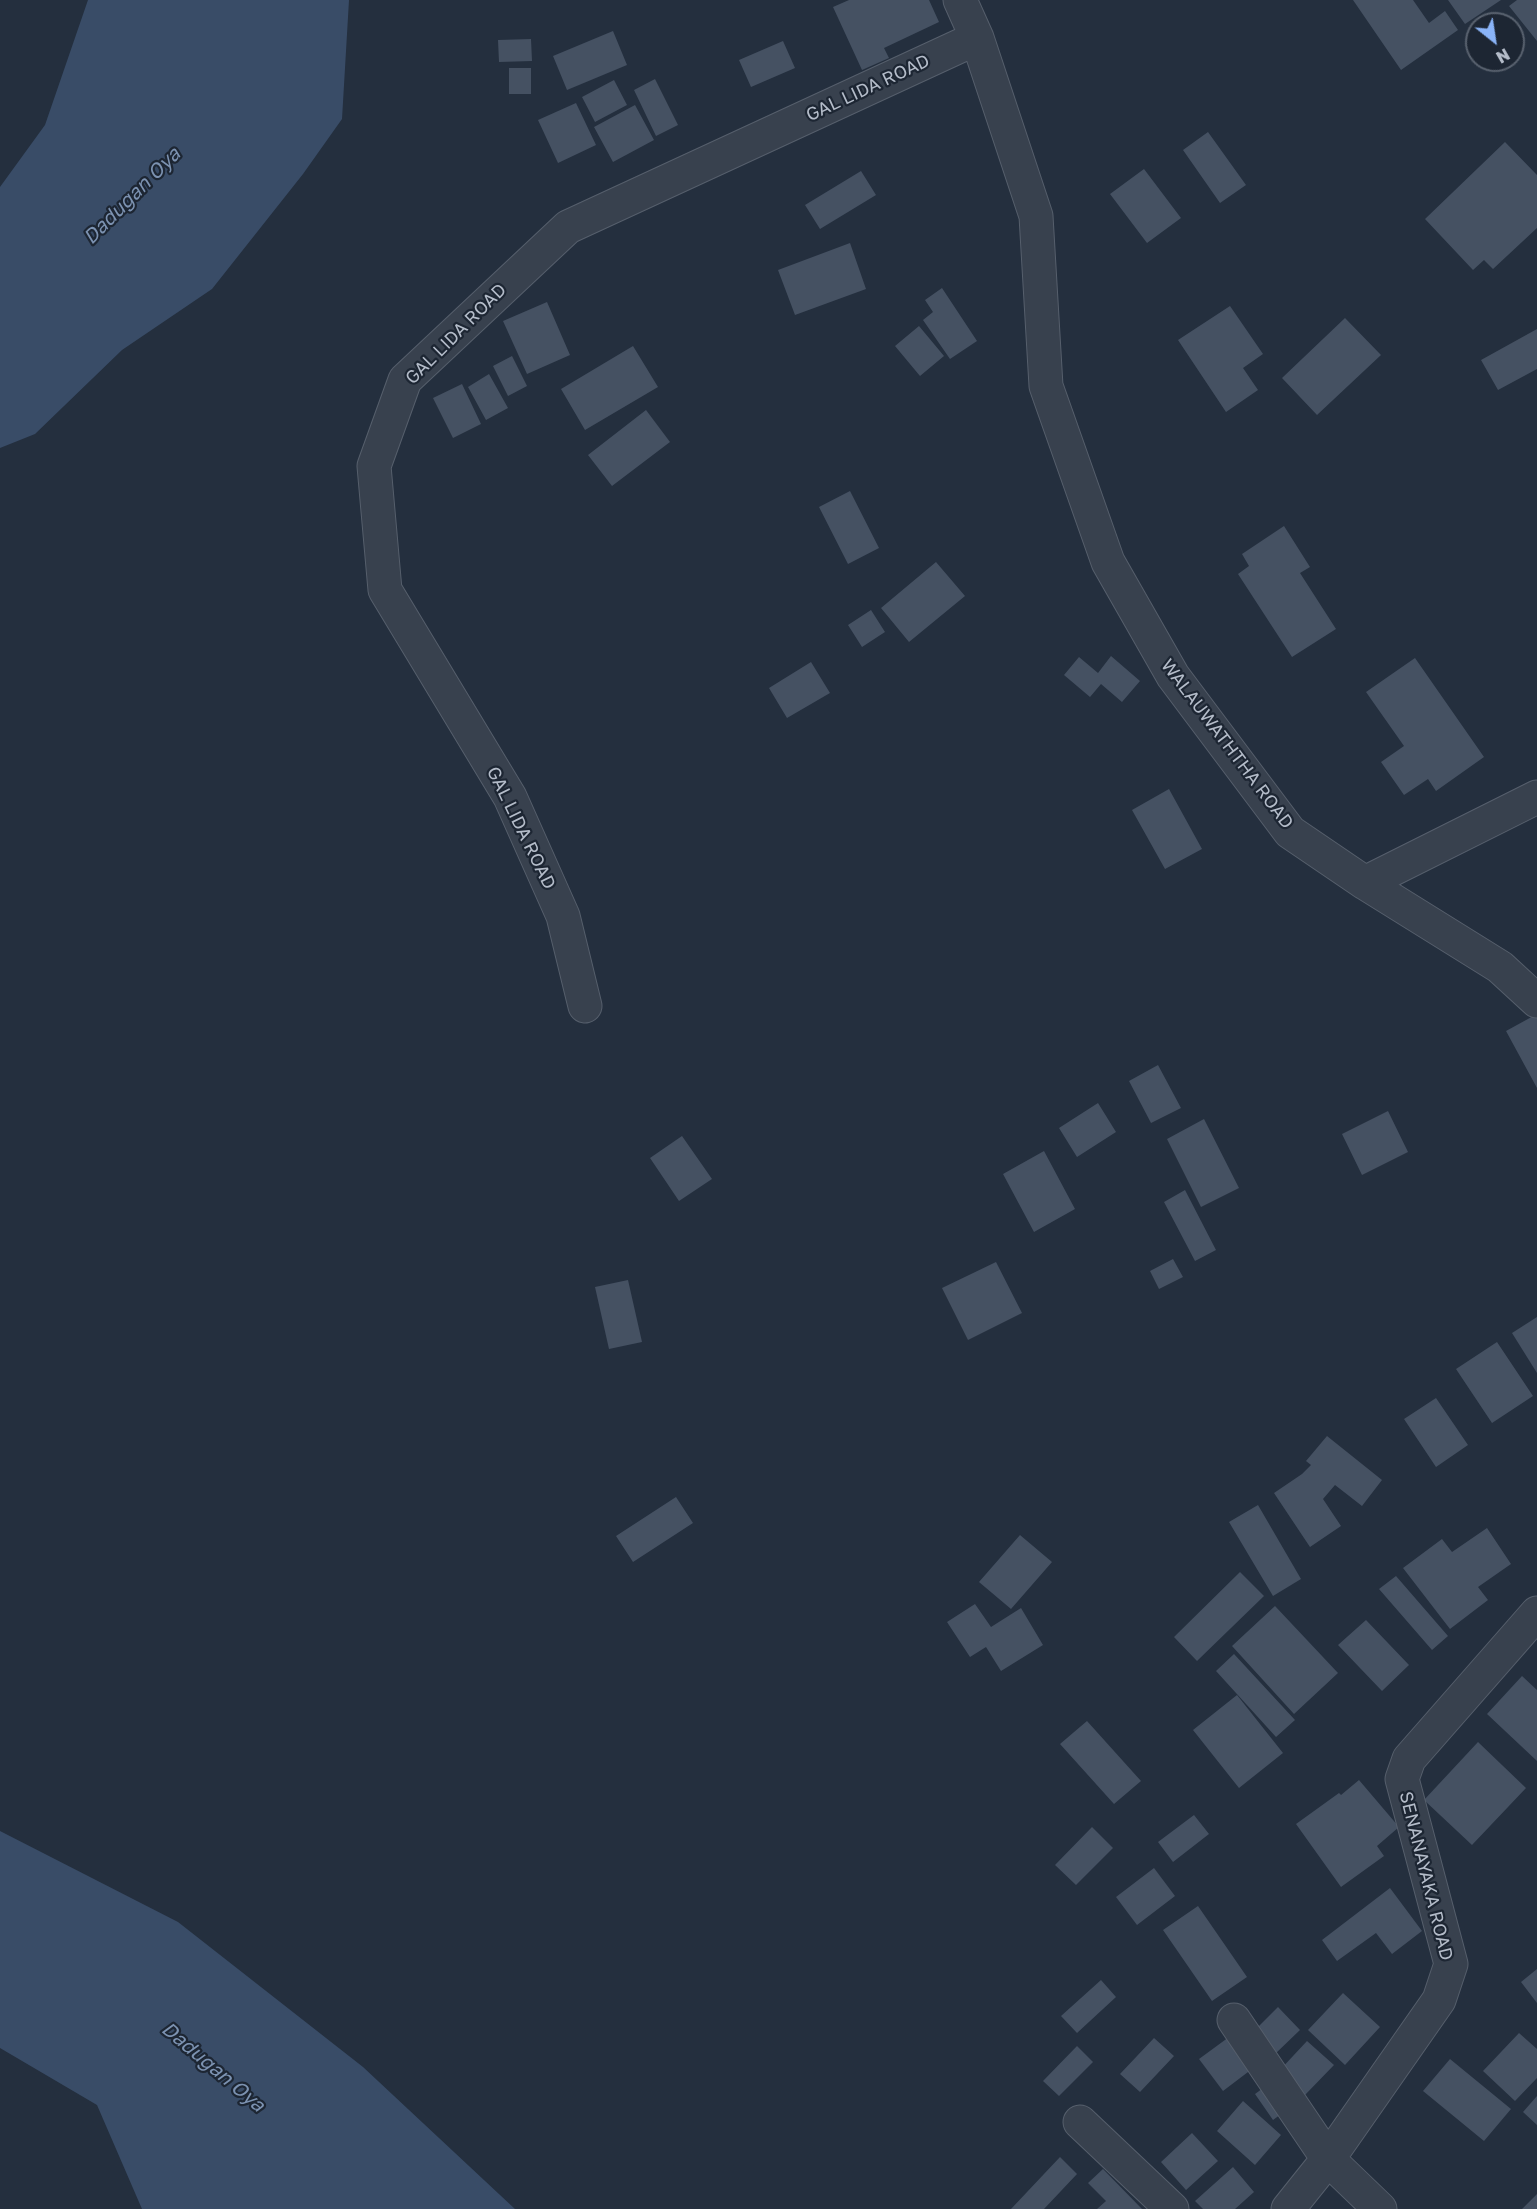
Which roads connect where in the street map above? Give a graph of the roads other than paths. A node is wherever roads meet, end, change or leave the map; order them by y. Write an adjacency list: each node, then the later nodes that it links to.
1 (960, 0): 2 (street, WALAUWATHTHA ROAD)
2 (976, 38): 4 (street, WALAUWATHTHA ROAD); 6 (street, GAL LIDA ROAD)
3 (1537, 797): 4 (street)
4 (1365, 884): 5 (street, WALAUWATHTHA ROAD)
5 (1537, 1001)
6 (585, 1006)
7 (1537, 1613): 10 (street, SENANAYAKA ROAD)
8 (1234, 2020): 10 (street)
9 (1080, 2122): 11 (street)
10 (1328, 2159): 12 (street, SENANAYAKA ROAD); 13 (street)
11 (1172, 2209)
12 (1288, 2209)
13 (1380, 2209)

